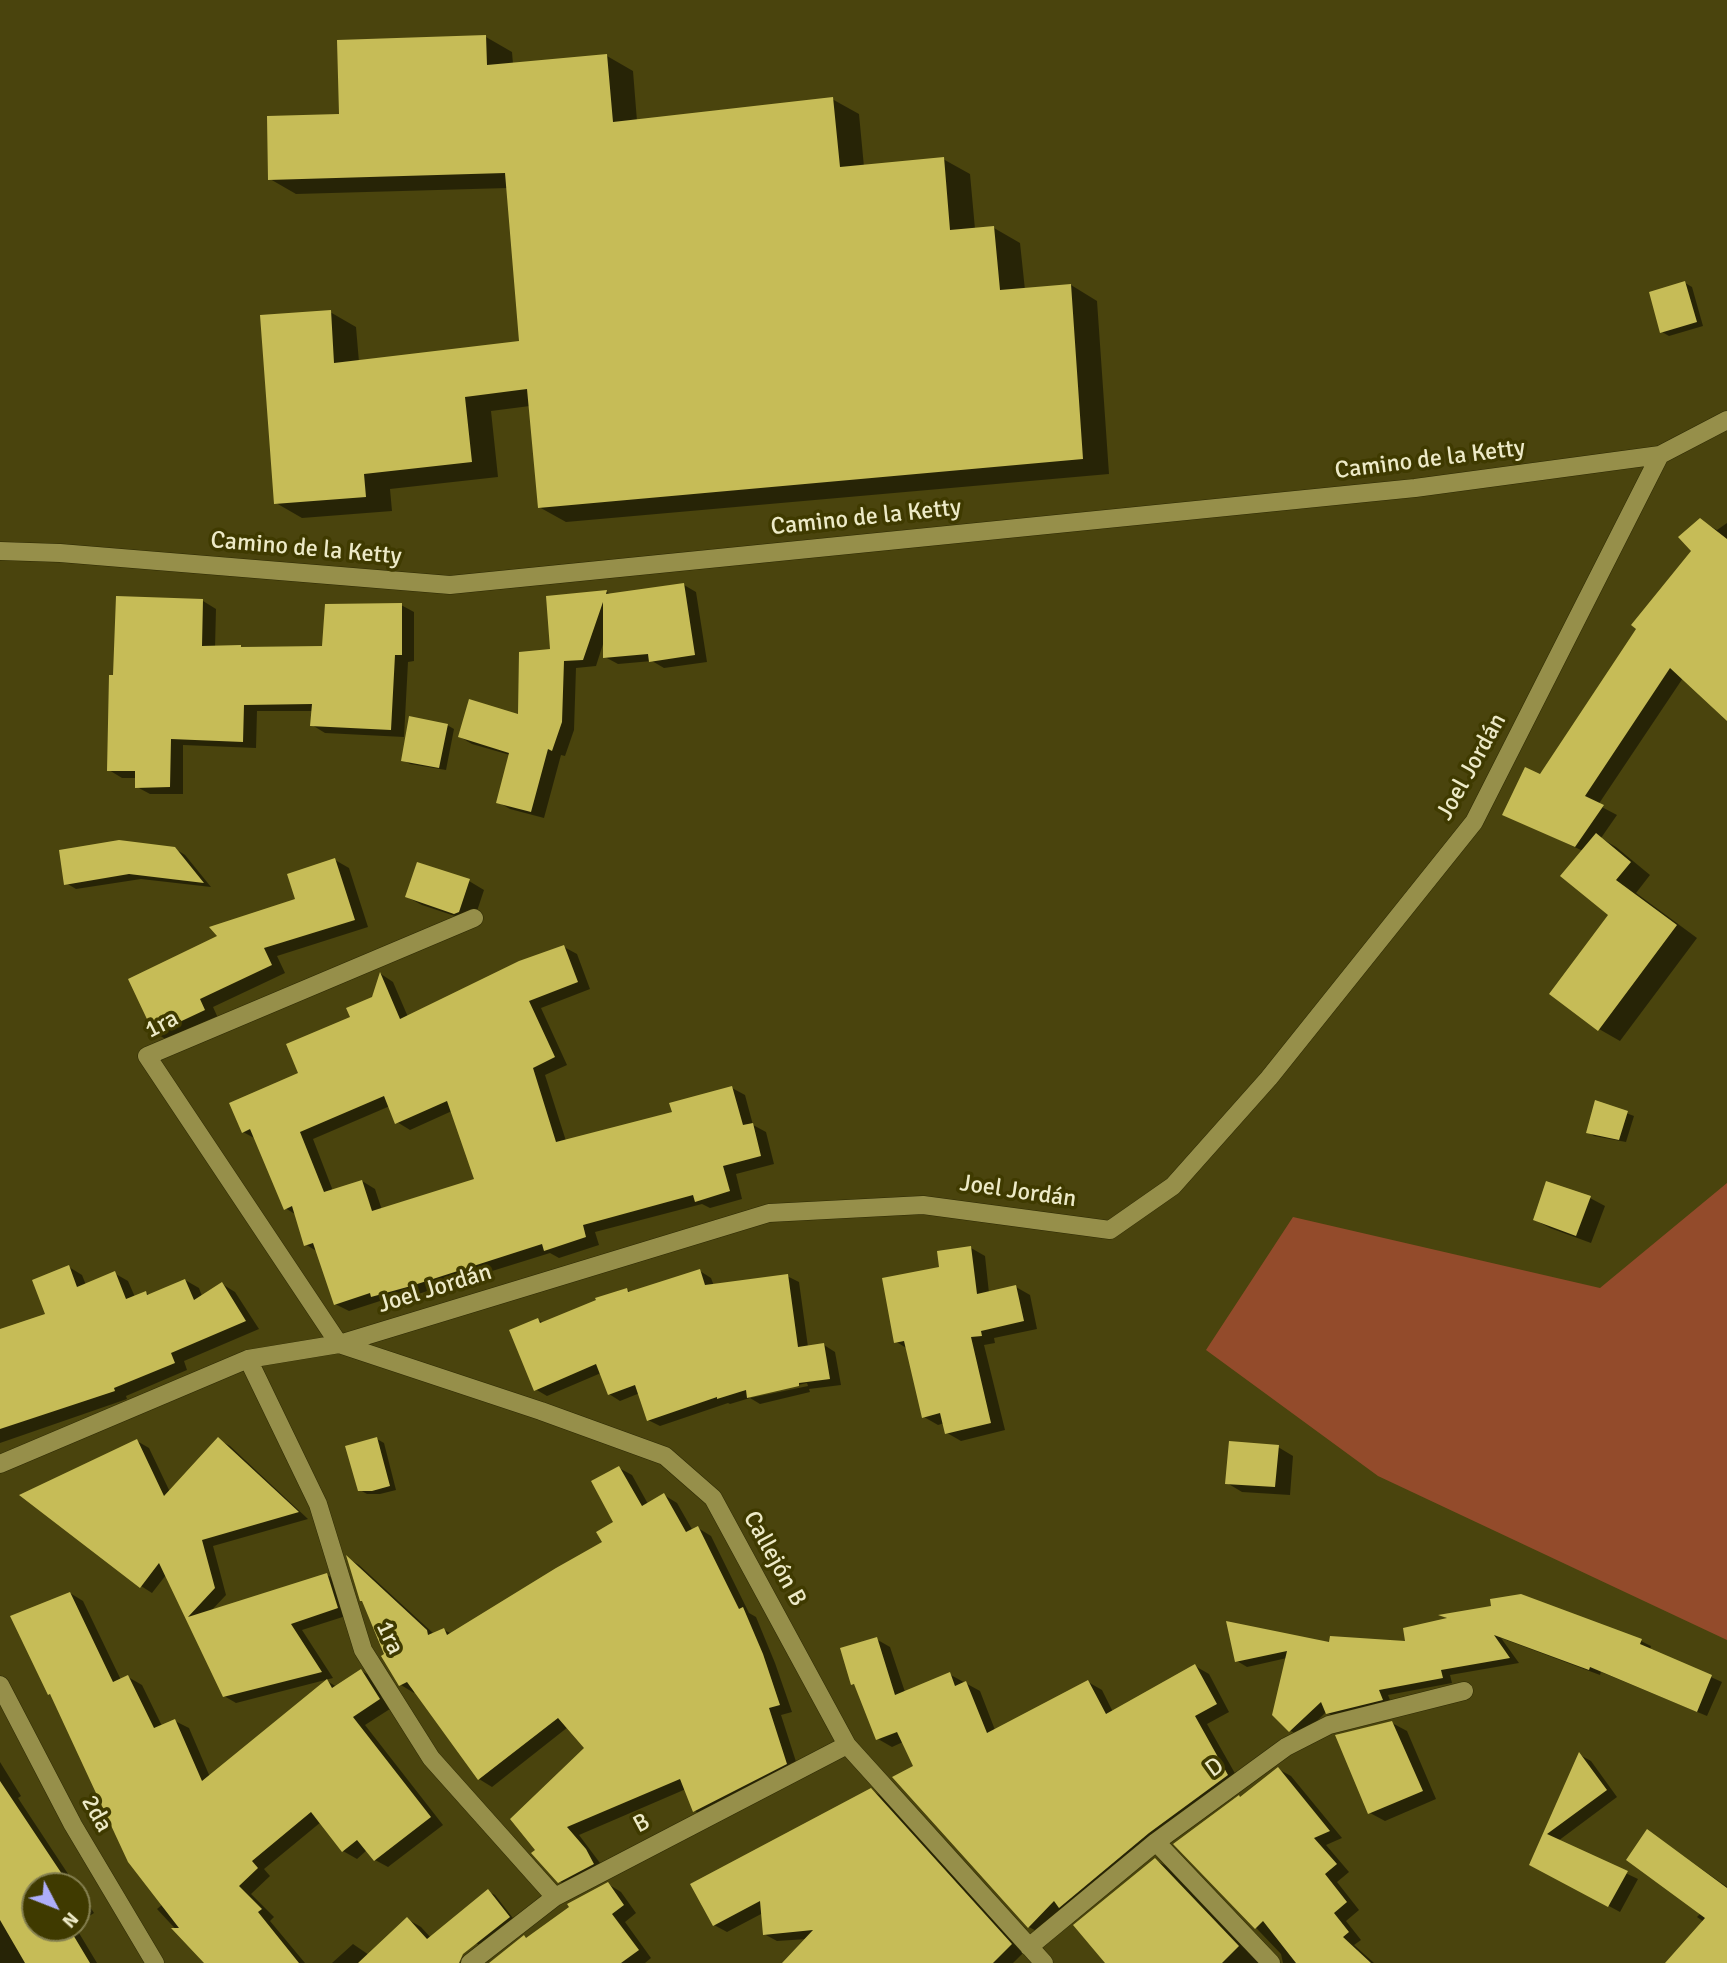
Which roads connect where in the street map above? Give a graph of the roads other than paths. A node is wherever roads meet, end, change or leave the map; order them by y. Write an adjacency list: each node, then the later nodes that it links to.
1 (1727, 420): 2 (street, Camino de la Ketty)
2 (1660, 455): 3 (street, Camino de la Ketty); 5 (street, Joel Jordán)
3 (0, 551)
4 (474, 918): 5 (street, 1ra)
5 (339, 1344): 6 (street, Joel Jordán); 10 (street, Callejón B)
6 (248, 1359): 7 (street, Joel Jordán); 12 (street, 1ra)
7 (0, 1464)
8 (0, 1685): 14 (street, 2da)
9 (1464, 1691): 11 (street, D)
10 (847, 1745): 12 (street, B); 13 (street, Callejón B)
11 (1156, 1842): 13 (street, D); 17 (street)
12 (555, 1898): 15 (street, B)
13 (1029, 1947): 16 (street, Callejón B)
14 (155, 1963)
15 (470, 1963)
16 (1044, 1963)
17 (1271, 1963)

